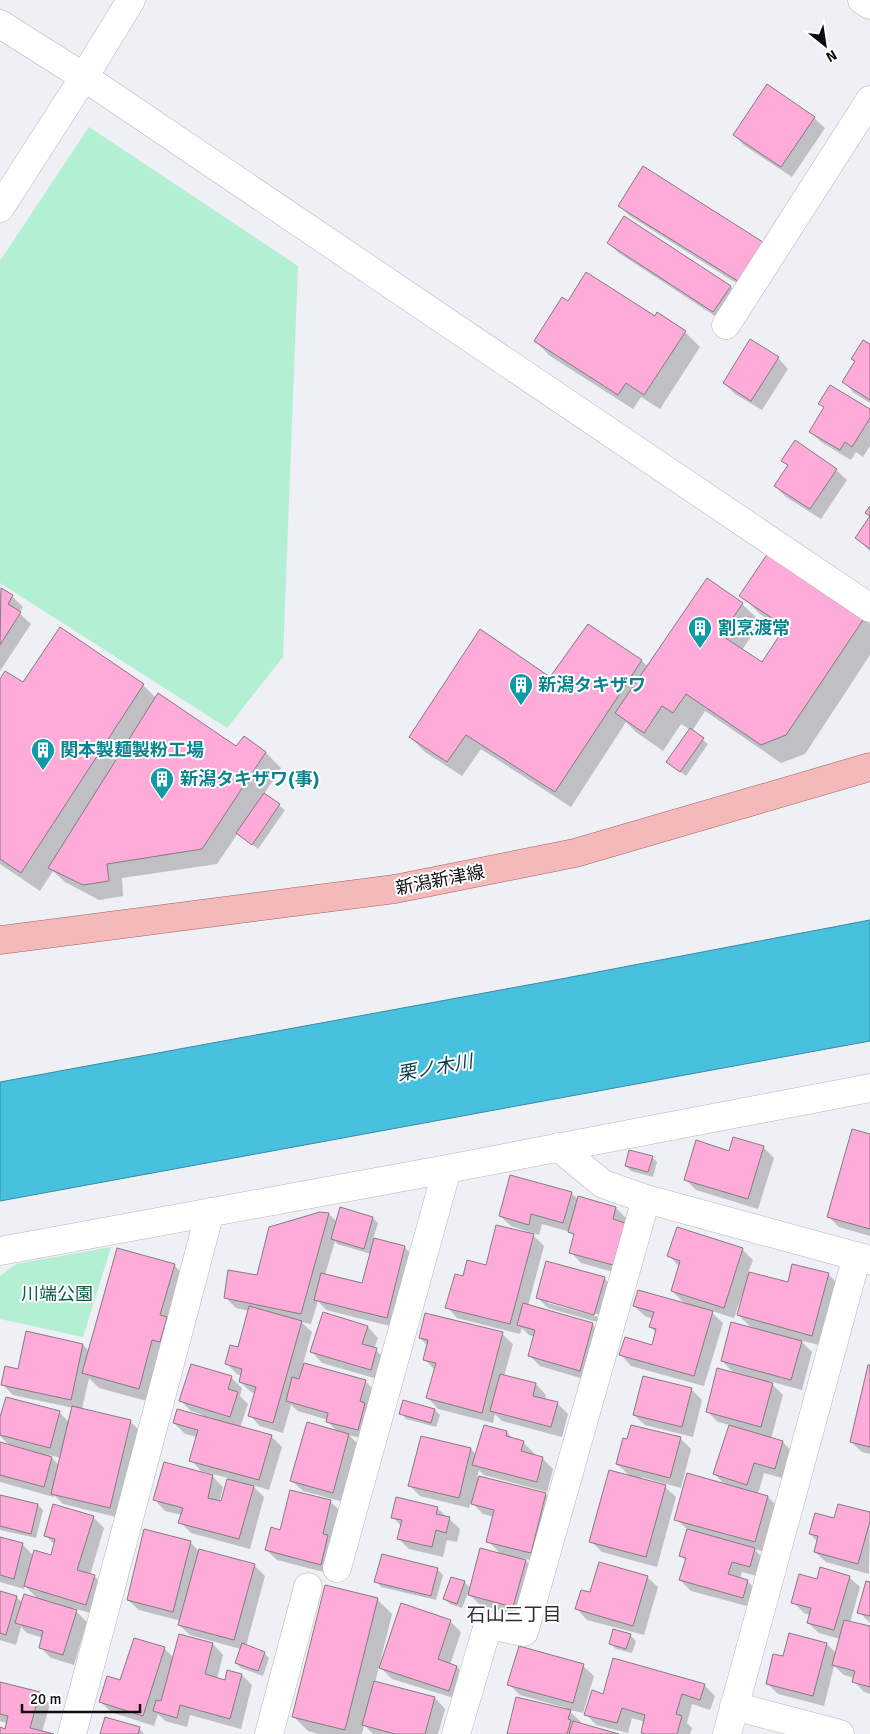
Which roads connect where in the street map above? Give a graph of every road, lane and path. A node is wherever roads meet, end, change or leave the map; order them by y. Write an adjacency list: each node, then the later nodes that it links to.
1 (131, 0): 5 (street)
2 (862, 0): 3 (street)
3 (870, 5)
4 (0, 24): 5 (street)
5 (84, 77): 7 (street); 9 (street)
6 (870, 100): 8 (street)
7 (0, 208)
8 (726, 325)
9 (870, 608)
10 (870, 767): 11 (main road, 新潟新津線)
11 (0, 940)
12 (870, 1088): 13 (street)
13 (558, 1147): 14 (street); 15 (street)
14 (446, 1169): 16 (street); 19 (street)
15 (646, 1199): 18 (street); 24 (street)
16 (210, 1212): 17 (street); 22 (street)
17 (0, 1251)
18 (863, 1258): 21 (street)
19 (337, 1568)
20 (308, 1587): 23 (street)
21 (734, 1706): 25 (street); 26 (street)
22 (72, 1734)
23 (269, 1734)
24 (456, 1734)
25 (726, 1734)
26 (840, 1734)

